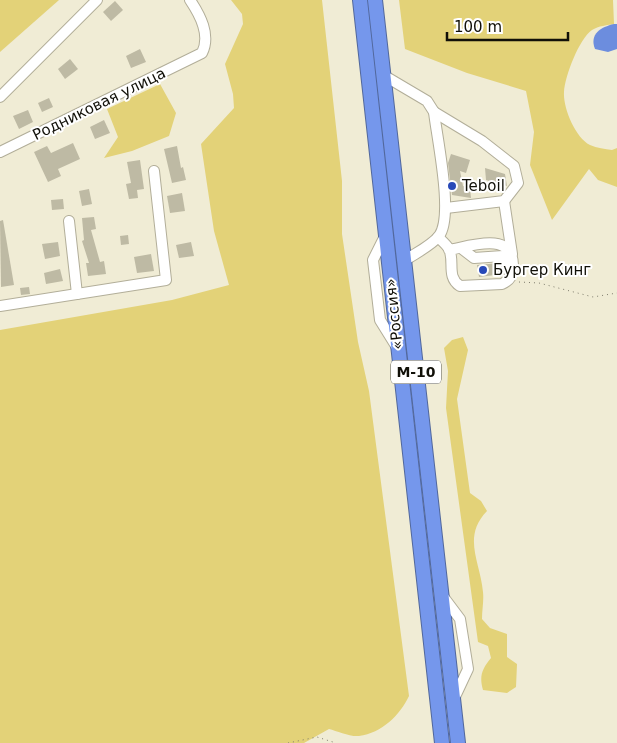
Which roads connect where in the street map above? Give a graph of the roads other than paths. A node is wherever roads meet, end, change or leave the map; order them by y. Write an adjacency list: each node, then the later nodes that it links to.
1 (97, 0): 6 (street)
2 (190, 0): 8 (street, Родниковая улица)
3 (360, 0): 21 (highway, «Россия» / М-10)
4 (375, 0): 5 (highway, «Россия» / М-10)
5 (383, 75): 7 (street); 17 (highway, «Россия» / М-10)
6 (0, 97)
7 (434, 112): 10 (street); 11 (street)
8 (0, 152)
9 (154, 171): 19 (street)
10 (504, 201): 11 (street); 16 (street)
11 (446, 208): 13 (street)
12 (69, 221): 19 (street)
13 (438, 237): 15 (street); 17 (street)
14 (461, 248): 15 (street); 16 (street); 18 (street)
15 (449, 250): 18 (street)
16 (512, 255): 18 (street)
17 (404, 261): 22 (highway, «Россия» / М-10)
18 (455, 283)
19 (77, 294): 20 (street)
20 (0, 306)
21 (442, 743)
22 (458, 743)

